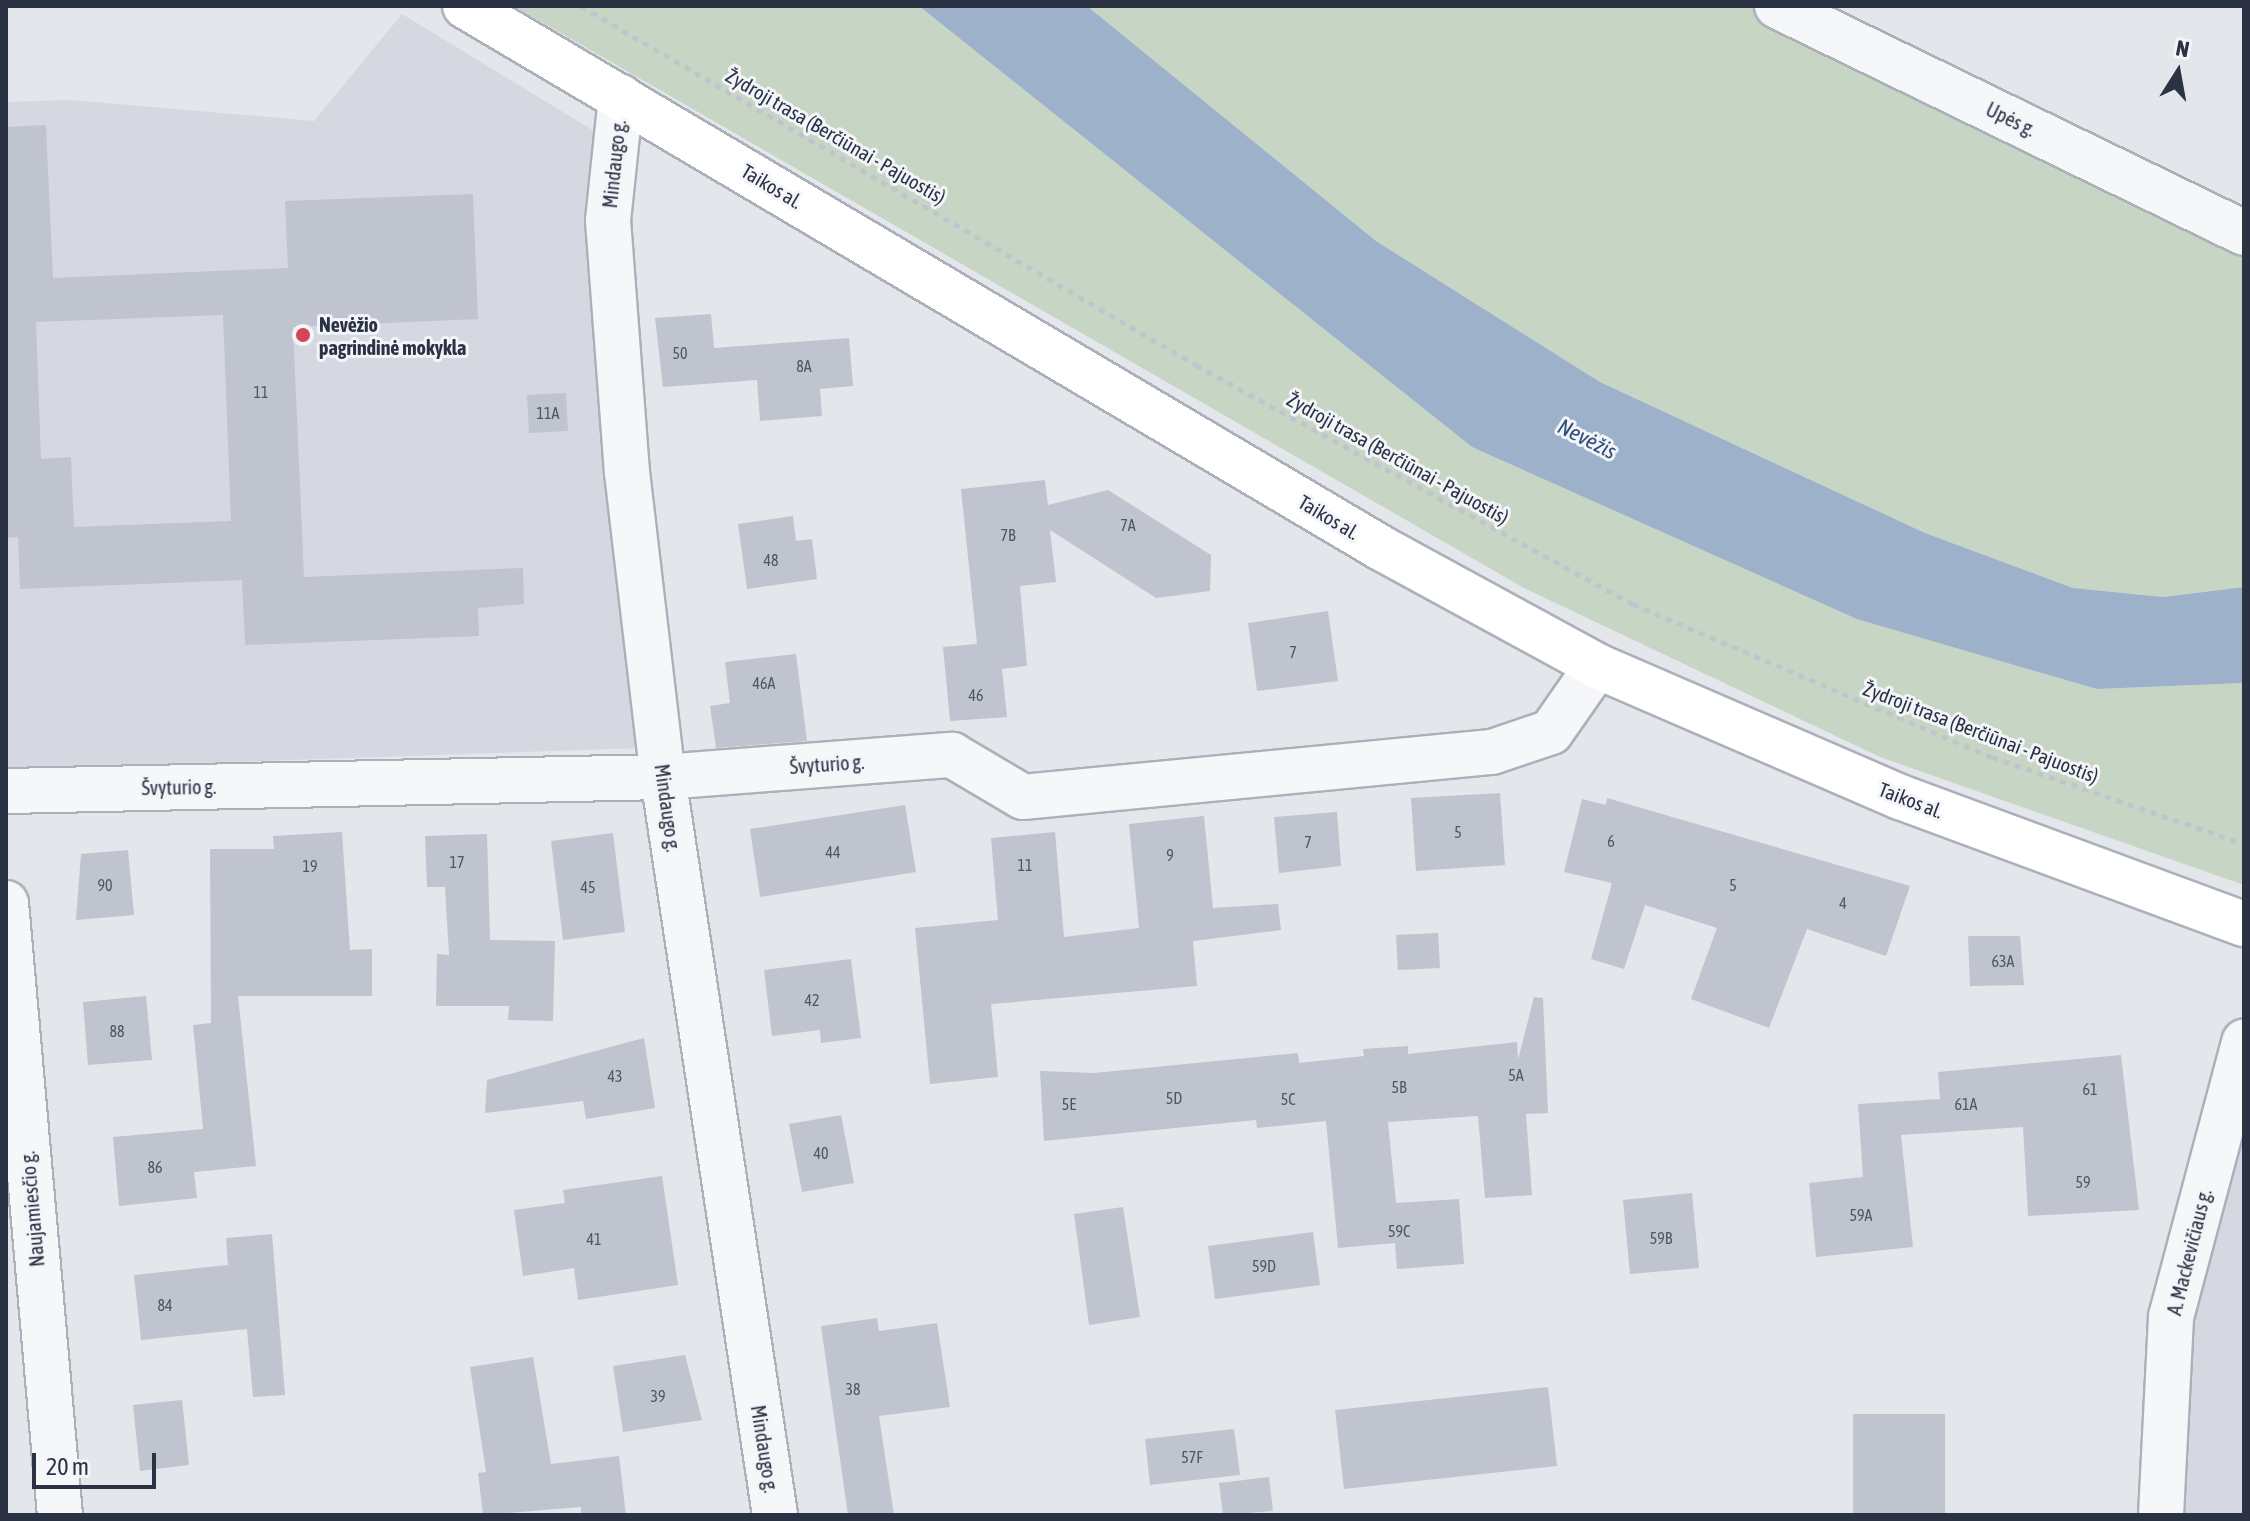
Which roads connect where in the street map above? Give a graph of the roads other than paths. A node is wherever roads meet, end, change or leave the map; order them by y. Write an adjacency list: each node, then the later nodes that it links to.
1 (465, 6): 3 (main road, Taikos al.)
2 (1777, 6): 4 (street, Upės g.)
3 (621, 97): 5 (main road, Taikos al.); 6 (street, Mindaugo g.)
4 (2244, 233)
5 (1597, 666): 6 (street, Švyturio g.); 9 (main road, Taikos al.)
6 (663, 777): 7 (street, Švyturio g.); 12 (street, Mindaugo g.)
7 (6, 791)
8 (6, 903): 11 (street, Naujamiesčio g.)
9 (2244, 924)
10 (2244, 1042): 13 (street, A. Mackevičiaus g.)
11 (60, 1515)
12 (775, 1515)
13 (2161, 1515)

